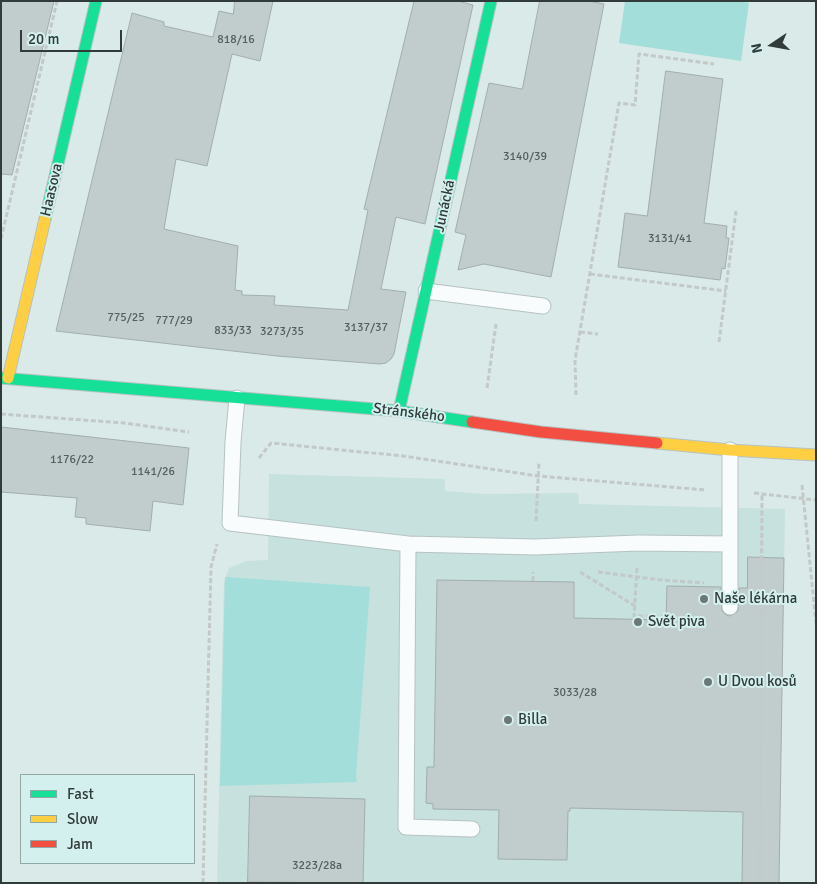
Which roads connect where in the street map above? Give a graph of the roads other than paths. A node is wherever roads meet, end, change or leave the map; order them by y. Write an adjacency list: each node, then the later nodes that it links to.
1 (96, 1): 5 (street, Haasova)
2 (490, 1): 3 (street, Junácká)
3 (426, 291): 4 (lane); 7 (street, Junácká)
4 (543, 306)
5 (4, 378): 6 (street, Stránského)
6 (237, 398): 7 (street, Stránského); 10 (lane)
7 (399, 411): 8 (street, Stránského)
8 (730, 450): 9 (street, Stránského); 11 (lane)
9 (816, 455)
10 (408, 544): 11 (lane); 13 (lane)
11 (730, 544): 12 (lane)
12 (730, 606)
13 (472, 829)

